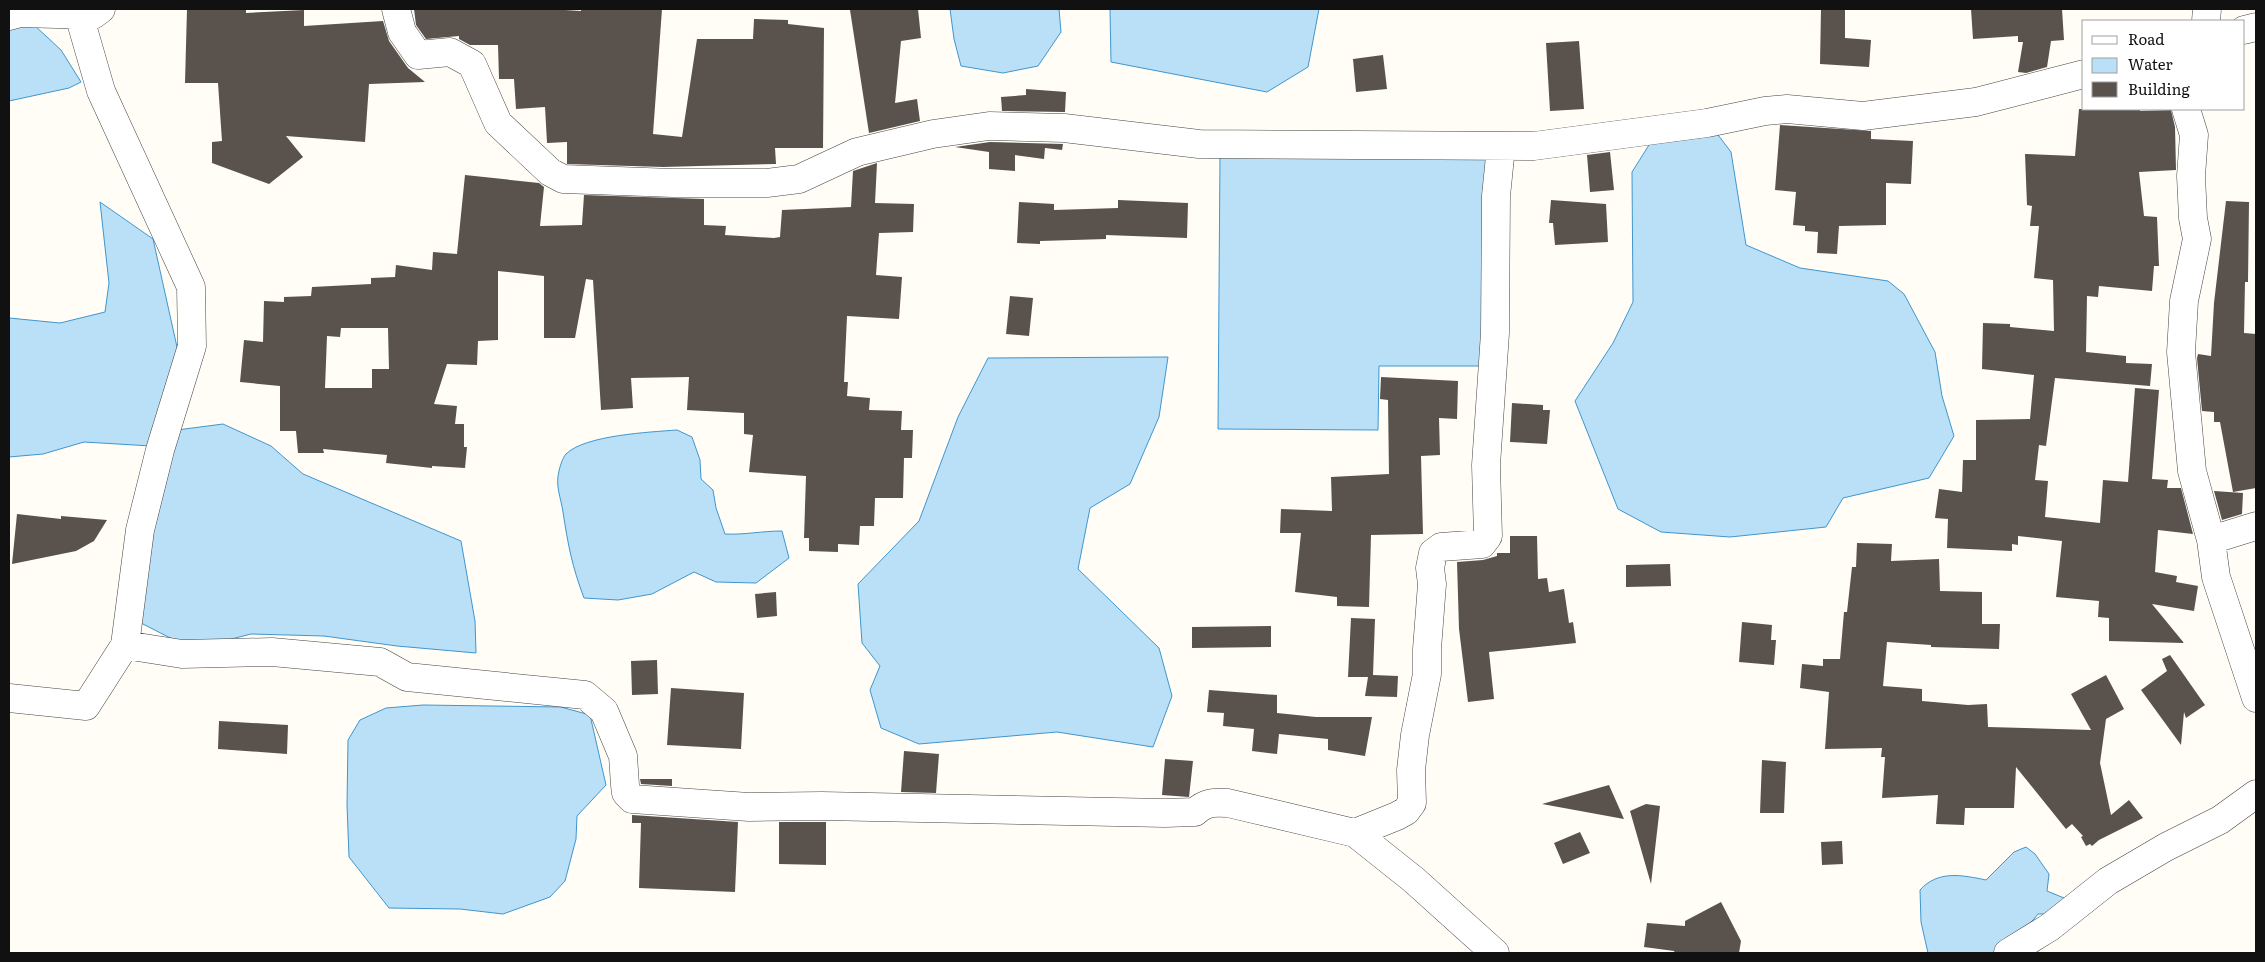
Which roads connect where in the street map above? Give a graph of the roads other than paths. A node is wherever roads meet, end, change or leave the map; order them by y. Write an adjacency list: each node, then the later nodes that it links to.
1 (396, 9): 6 (street)
2 (90, 12): 3 (street); 9 (street)
3 (9, 16)
4 (2082, 75): 6 (street)
5 (2186, 110): 8 (street)
6 (1501, 147): 13 (street)
7 (2256, 526): 8 (street)
8 (2211, 540): 11 (street)
9 (125, 645): 10 (street); 13 (street)
10 (9, 698)
11 (2256, 698)
12 (2256, 794): 15 (street)
13 (1355, 833): 14 (street)
14 (1495, 953)
15 (2008, 953)

